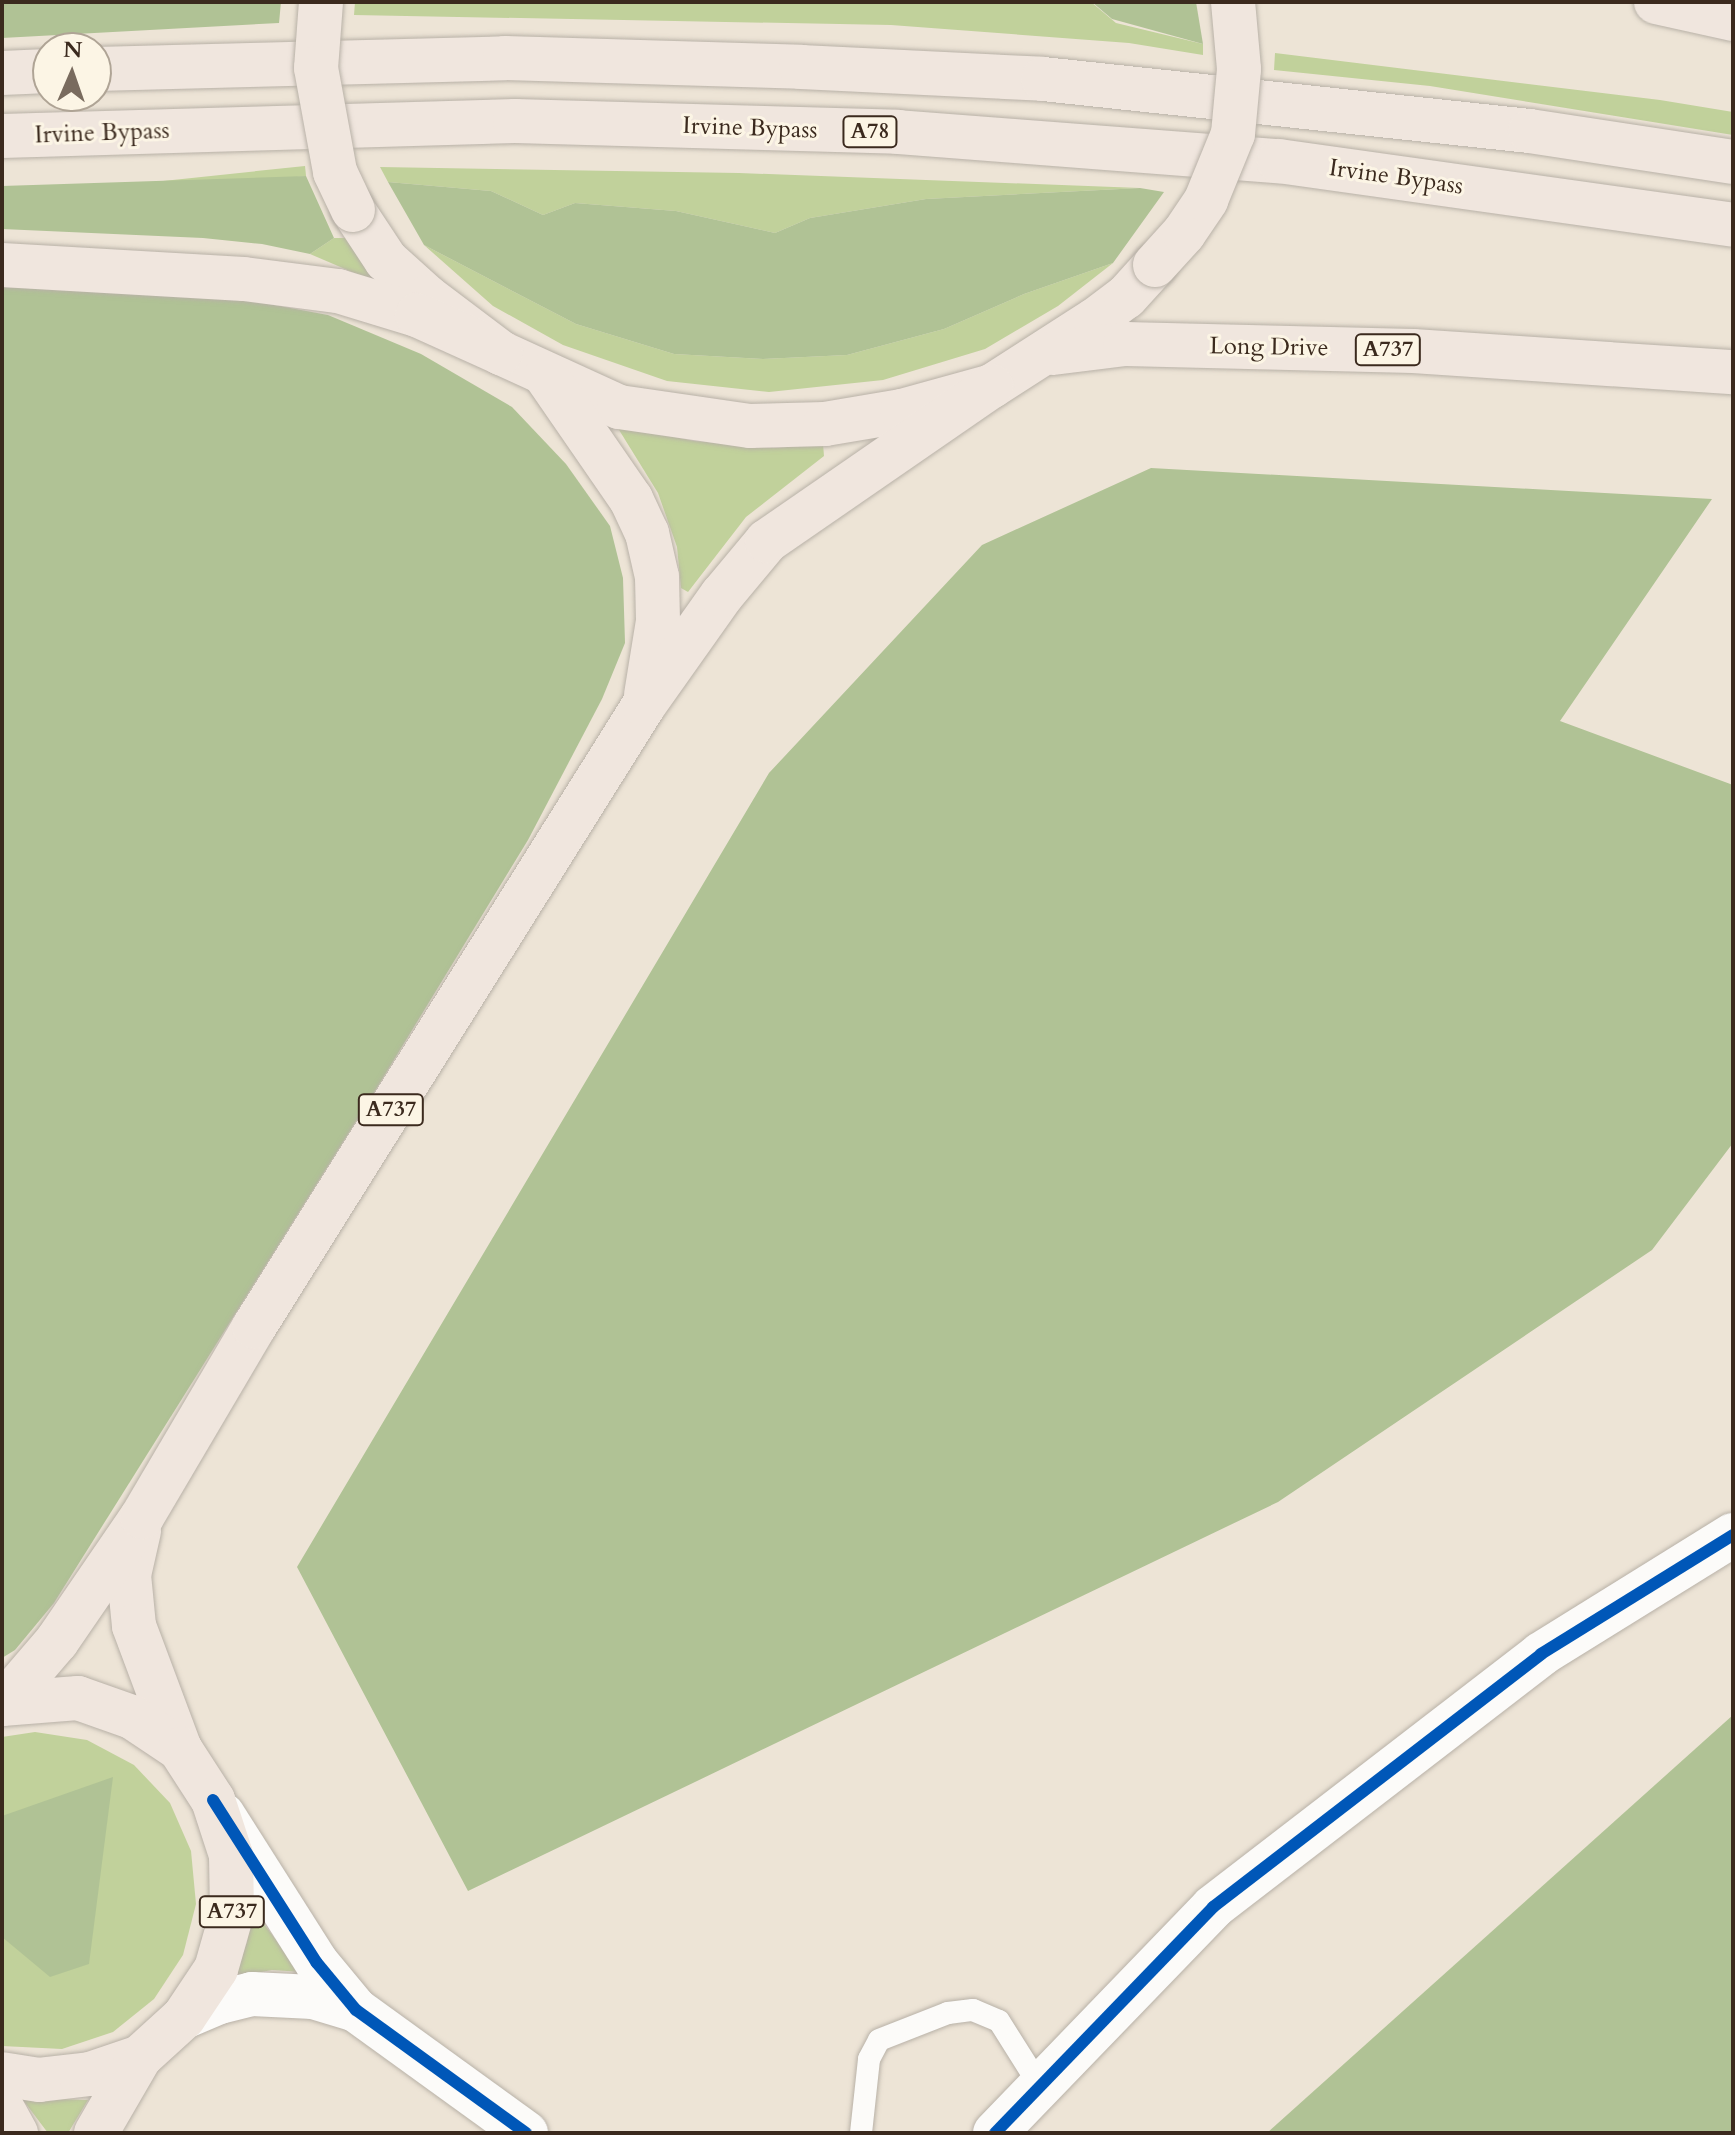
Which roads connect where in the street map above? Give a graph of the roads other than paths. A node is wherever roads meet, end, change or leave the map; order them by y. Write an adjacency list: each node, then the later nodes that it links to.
1 (321, 2): 12 (main road, bridge)
2 (1233, 2): 13 (main road, bridge)
3 (1656, 2): 4 (main road)
4 (1733, 19)
5 (112, 69): 9 (main road)
6 (32, 72): 7 (main road)
7 (2, 73)
8 (2, 136): 10 (main road, Irvine Bypass / A78)
9 (1733, 162)
10 (1733, 225)
11 (2, 265): 12 (main road)
12 (501, 353): 15 (main road)
13 (1044, 355): 14 (main road, Long Drive / A737); 16 (main road)
14 (1733, 372)
15 (546, 376): 16 (main road); 17 (main road, A737)
16 (992, 386): 17 (main road, A737)
17 (644, 705): 18 (main road, A737)
18 (142, 1517): 20 (main road, A737); 21 (main road, A737)
19 (1733, 1535): 27 (street)
20 (2, 1704): 21 (main road, A737)
21 (180, 1749): 22 (main road, A737)
22 (213, 1800): 23 (street); 24 (main road, A737)
23 (356, 2010): 24 (street); 31 (street)
24 (184, 2017): 25 (main road, A737)
25 (140, 2057): 26 (main road, A737); 30 (main road, A737)
26 (2, 2074)
27 (1040, 2086): 32 (lane); 33 (street)
28 (2, 2108): 29 (main road)
29 (16, 2133)
30 (96, 2133)
31 (526, 2133)
32 (861, 2133)
33 (995, 2133)

